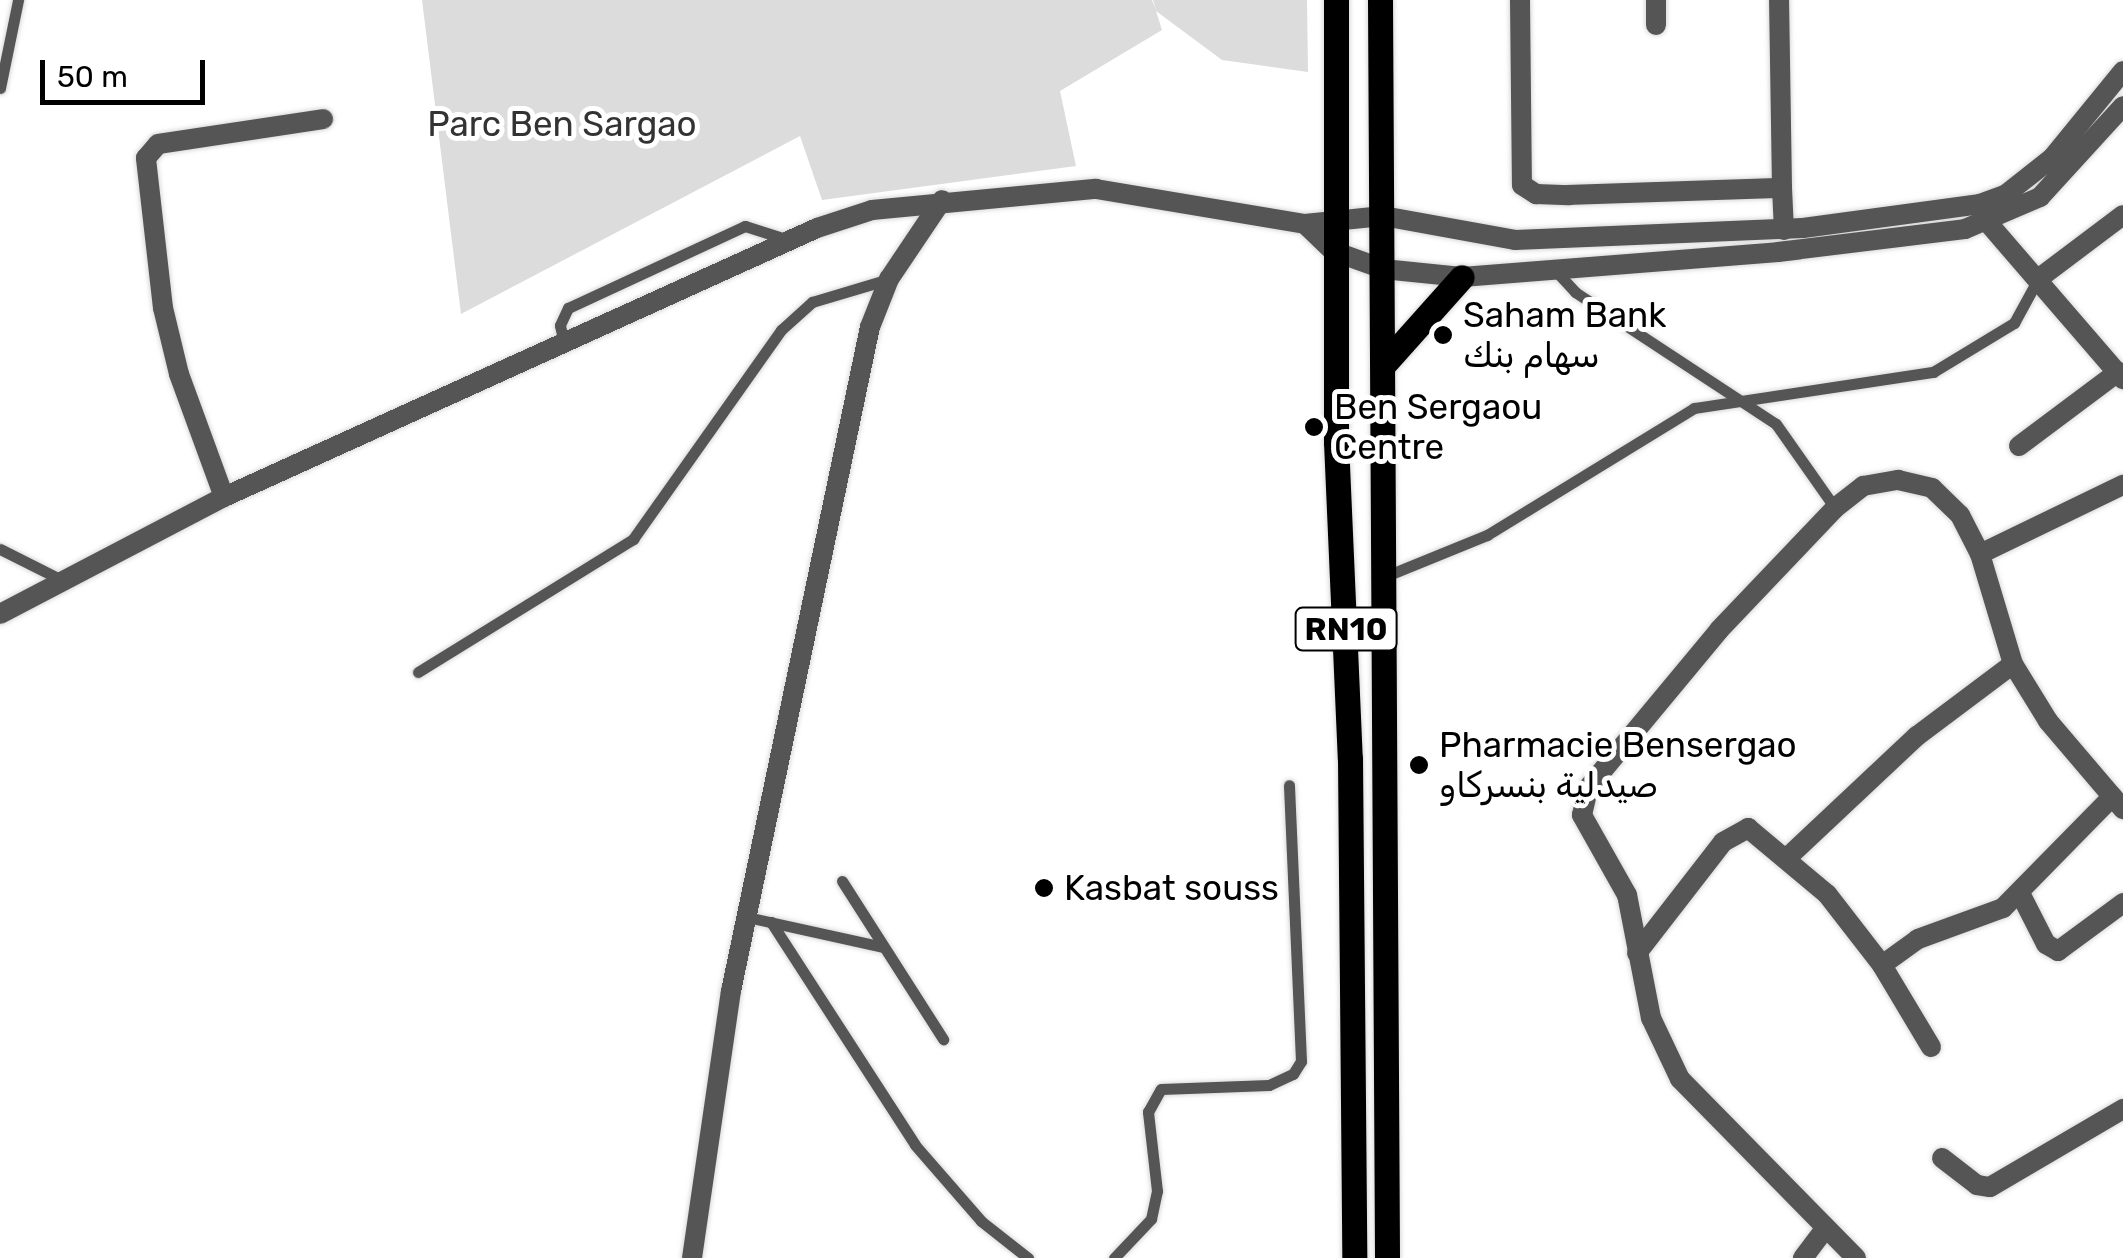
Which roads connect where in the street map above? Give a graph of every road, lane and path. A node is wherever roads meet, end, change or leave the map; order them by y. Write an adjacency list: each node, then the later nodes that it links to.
1 (18, 0): 9 (lane)
2 (1336, 0): 16 (main road, RN10)
3 (1380, 0): 15 (main road, RN10)
4 (1520, 0): 12 (street)
5 (1656, 0): 7 (street)
6 (1779, 0): 12 (street)
7 (1656, 25)
8 (2123, 71): 19 (street)
9 (0, 88)
10 (2123, 106): 18 (street)
11 (323, 119): 33 (street)
12 (1782, 188): 19 (street)
13 (942, 200): 17 (street); 20 (street); 25 (street)
14 (2123, 215): 26 (street)
15 (1384, 216): 16 (street); 19 (street); 23 (main road, RN10)
16 (1336, 221): 17 (street); 21 (main road, RN10)
17 (1305, 224): 21 (street)
18 (1988, 224): 22 (street); 26 (street)
19 (1784, 230)
20 (789, 240): 27 (street); 27 (lane)
21 (1334, 251): 23 (street); 61 (main road, RN10)
22 (1553, 268): 24 (street); 30 (lane)
23 (1384, 270): 24 (street); 28 (main road, RN10)
24 (1462, 277): 28 (main road)
25 (889, 279): 41 (lane); 48 (street)
26 (2038, 280): 29 (street); 30 (lane)
27 (564, 343): 33 (street)
28 (1385, 362): 37 (main road, RN10)
29 (2120, 375): 31 (street)
30 (1744, 401): 34 (lane); 37 (lane)
31 (2019, 446)
32 (2123, 485): 36 (street)
33 (224, 497): 38 (street)
34 (1835, 508): 36 (street); 51 (street)
35 (0, 550): 38 (lane)
36 (1980, 554): 40 (street)
37 (1386, 576): 62 (main road, RN10)
38 (58, 578): 39 (street)
39 (0, 614)
40 (2013, 664): 43 (street); 44 (street)
41 (418, 672)
42 (1289, 785): 60 (lane)
43 (2118, 803): 46 (street)
44 (1788, 856): 51 (street); 52 (street)
45 (842, 881): 50 (lane)
46 (2021, 895): 47 (street); 52 (street)
47 (2123, 904)
48 (747, 917): 49 (lane); 58 (street)
49 (771, 922): 50 (lane); 59 (lane)
50 (884, 947): 53 (lane)
51 (1637, 953): 57 (street)
52 (1882, 965): 54 (street)
53 (943, 1039)
54 (1931, 1047)
55 (2123, 1109): 56 (street)
56 (1942, 1158)
57 (1825, 1229): 63 (street); 64 (street)
58 (692, 1258)
59 (1028, 1258)
60 (1114, 1258)
61 (1354, 1258)
62 (1387, 1258)
63 (1803, 1258)
64 (1856, 1258)

